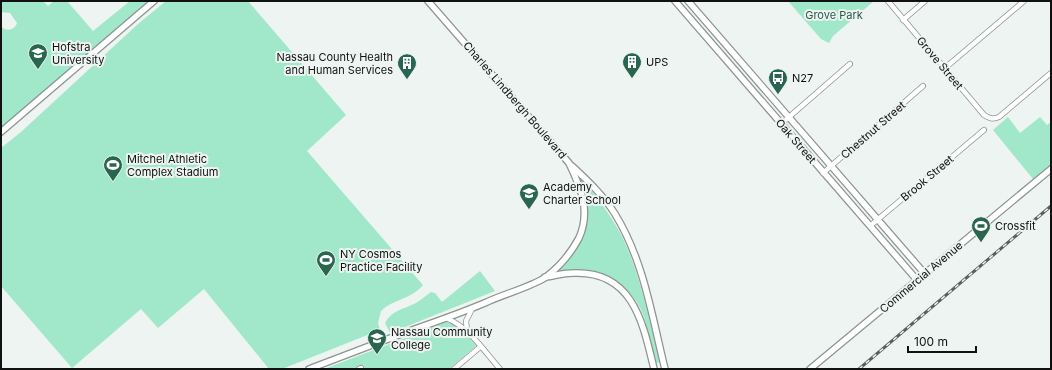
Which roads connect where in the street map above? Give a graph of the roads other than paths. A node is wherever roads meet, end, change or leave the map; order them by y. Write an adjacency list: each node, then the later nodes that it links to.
1 (154, 1): 18 (street)
2 (674, 1): 10 (street, Oak Street)
3 (688, 1): 8 (street, Oak Street)
4 (888, 1): 9 (street, Grove Street)
5 (925, 1): 9 (street)
6 (1024, 1): 12 (street)
7 (430, 2): 19 (street, Charles Lindbergh Boulevard)
8 (699, 14): 10 (street); 15 (street, Oak Street)
9 (903, 20): 12 (street, Grove Street)
10 (692, 21): 16 (street, Oak Street)
11 (850, 64): 15 (street)
12 (945, 68): 13 (street, Grove Street)
13 (1051, 73)
14 (923, 86): 20 (street, Chestnut Street)
15 (789, 117): 16 (street); 20 (street, Oak Street)
16 (781, 124): 22 (street, Oak Street)
17 (984, 130): 23 (street, Brook Street)
18 (1, 132)
19 (569, 163): 26 (street, Charles Lindbergh Boulevard); 36 (street)
20 (831, 166): 22 (street, Chestnut Street); 23 (street, Oak Street)
21 (1051, 169): 25 (street, Commercial Avenue)
22 (823, 173): 24 (street, Oak Street)
23 (878, 220): 24 (street, Brook Street); 25 (street, Oak Street)
24 (870, 226): 27 (street, Oak Street)
25 (925, 274): 27 (street, Commercial Avenue)
26 (545, 277): 28 (street, Charles Lindbergh Boulevard); 35 (street)
27 (918, 280): 37 (street, Commercial Avenue)
28 (472, 309): 29 (street, Charles Lindbergh Boulevard); 30 (street)
29 (446, 318): 30 (street); 32 (street, Charles Lindbergh Boulevard)
30 (467, 331): 31 (street)
31 (480, 347): 33 (street); 34 (street)
32 (309, 369)
33 (454, 369)
34 (500, 369)
35 (654, 369)
36 (665, 369)
37 (810, 369)

